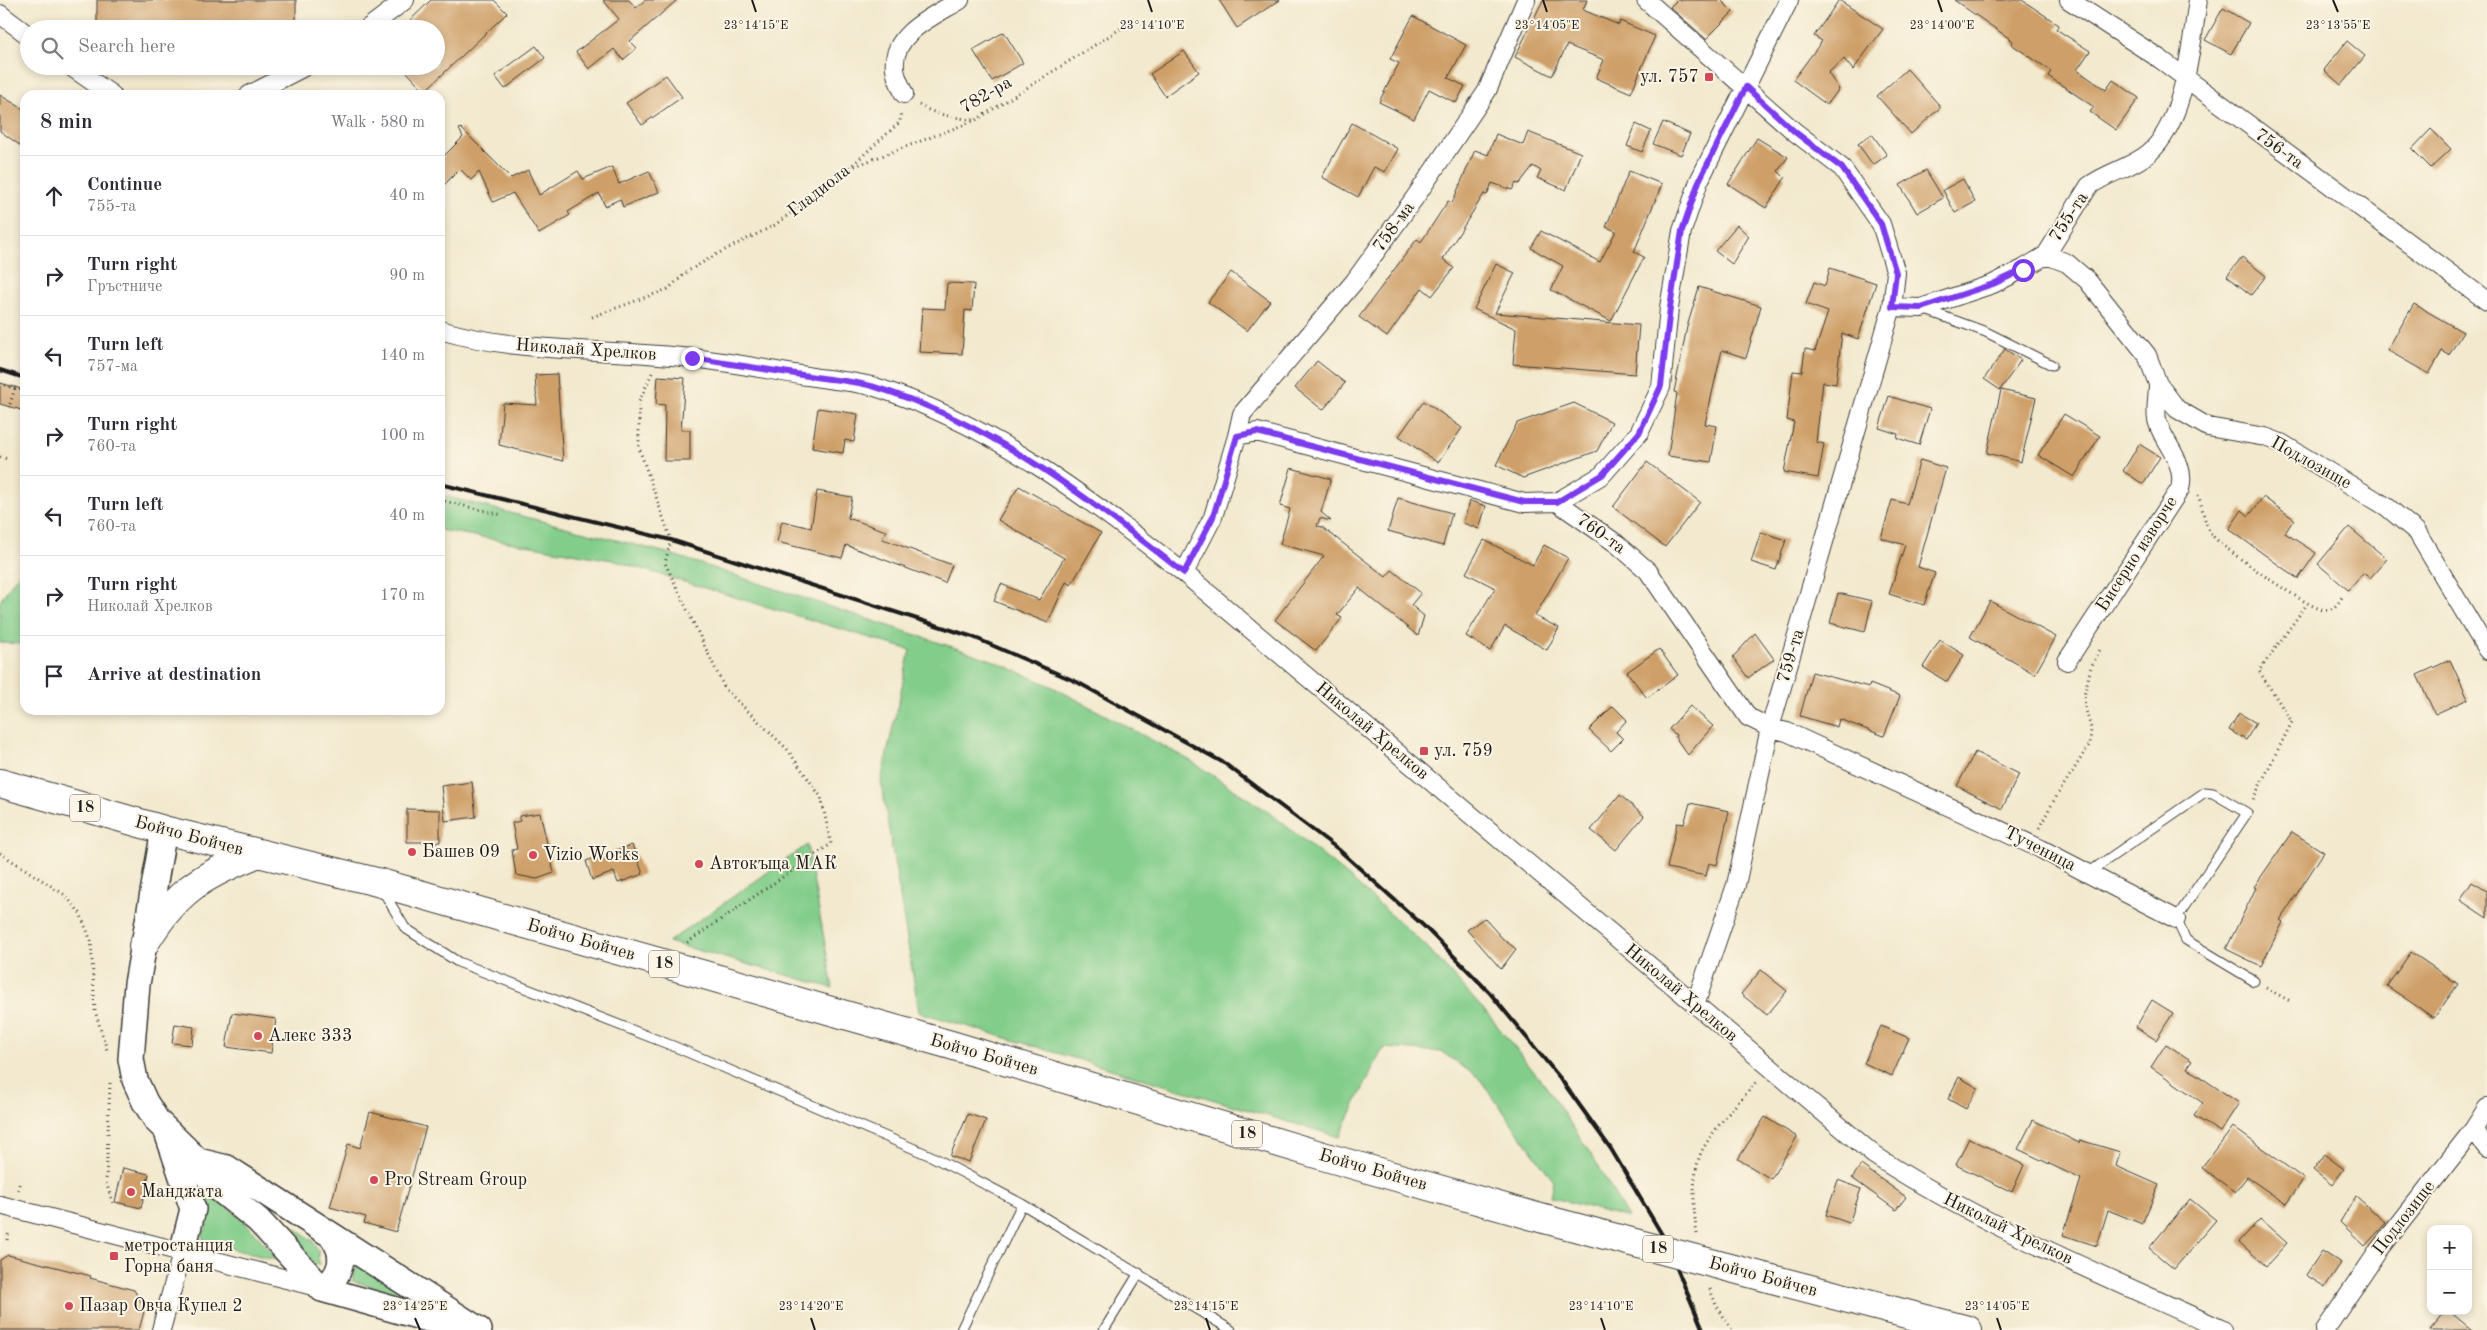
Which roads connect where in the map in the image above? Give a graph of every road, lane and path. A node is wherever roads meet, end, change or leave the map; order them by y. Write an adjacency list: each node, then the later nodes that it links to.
1 (405, 0): 9 (street)
2 (960, 0): 18 (street)
3 (1526, 0): 34 (street, 758-ма)
4 (1646, 0): 15 (street, 759-та)
5 (1789, 0): 15 (street)
6 (2069, 0): 14 (street, 756-та)
7 (2198, 0): 14 (street, 755-та)
8 (0, 14): 11 (street)
9 (379, 20)
10 (1128, 24): 19 (path, 782-ра)
11 (20, 29)
12 (83, 75): 16 (street)
13 (288, 75): 17 (street)
14 (2186, 81): 21 (street, 755-та); 22 (street, 756-та)
15 (1746, 87): 23 (street, 759-та); 39 (street)
16 (105, 90)
17 (259, 90)
18 (904, 94): 19 (path); 20 (path, Гладиола)
19 (976, 120): 20 (path, 782-ра)
20 (848, 169): 25 (path, Гладиола)
21 (2046, 254): 24 (street, 755-та); 30 (street, Подлозище)
22 (2487, 301)
23 (1892, 307): 24 (street, 755-та); 47 (street, 759-та)
24 (1921, 308): 27 (lane)
25 (592, 317)
26 (445, 331): 41 (street, Николай Хрелков)
27 (2052, 365)
28 (652, 372): 58 (path)
29 (0, 384): 31 (path)
30 (2158, 384): 37 (street, Бисерно изворче); 45 (street, Подлозище)
31 (14, 388): 32 (path); 33 (path)
32 (20, 390)
33 (10, 404)
34 (1237, 436): 39 (street); 41 (street)
35 (0, 458): 36 (path)
36 (8, 459)
37 (2181, 483): 43 (path); 46 (street, Бисерно изворче)
38 (445, 501): 40 (path)
39 (1557, 502): 47 (street, 760-та)
40 (502, 515)
41 (1184, 573): 61 (street, Николай Хрелков)
42 (2342, 598): 43 (path)
43 (2307, 604): 49 (path)
44 (2104, 644): 51 (path)
45 (2487, 650)
46 (2067, 661)
47 (1770, 728): 51 (street, Тученица); 61 (street, 759-та)
48 (0, 783): 50 (highway, Бойчо Бойчев / 18)
49 (2246, 813): 54 (lane); 56 (lane)
50 (164, 830): 53 (highway, Бойчо Бойчев / 18); 57 (street)
51 (2031, 844): 54 (street, Тученица)
52 (0, 853): 62 (path)
53 (256, 854): 55 (highway, Бойчо Бойчев / 18); 57 (highway)
54 (2087, 874): 56 (street, Тученица)
55 (377, 882): 73 (lane); 91 (highway, Бойчо Бойчев / 18, bridge)
56 (2176, 919): 59 (lane)
57 (143, 946): 67 (street)
58 (682, 946)
59 (2254, 981): 60 (path)
60 (2290, 1001)
61 (1695, 1005): 63 (street, Николай Хрелков)
62 (108, 1054)
63 (1769, 1068): 78 (path); 92 (street, Николай Хрелков)
64 (111, 1073): 72 (path)
65 (2487, 1108): 66 (street, Подлозище)
66 (2473, 1130): 68 (street); 93 (street, Подлозище)
67 (166, 1132): 69 (street); 79 (street)
68 (2487, 1148)
69 (198, 1161): 76 (street); 82 (street)
70 (20, 1181): 71 (path)
71 (18, 1190)
72 (113, 1204)
73 (1022, 1204): 80 (lane); 87 (lane)
74 (0, 1205): 79 (street)
75 (9, 1231): 77 (path)
76 (334, 1239): 82 (street); 86 (street)
77 (7, 1240)
78 (1698, 1241)
79 (182, 1253): 82 (street); 84 (street)
80 (1139, 1273): 88 (lane); 89 (lane)
81 (1709, 1287): 90 (path)
82 (322, 1289): 83 (street)
83 (427, 1324): 85 (street)
84 (161, 1330)
85 (458, 1330)
86 (479, 1330)
87 (961, 1330)
88 (1104, 1330)
89 (1231, 1330)
90 (1732, 1330)
91 (1968, 1330)
92 (2223, 1330)
93 (2325, 1330)

